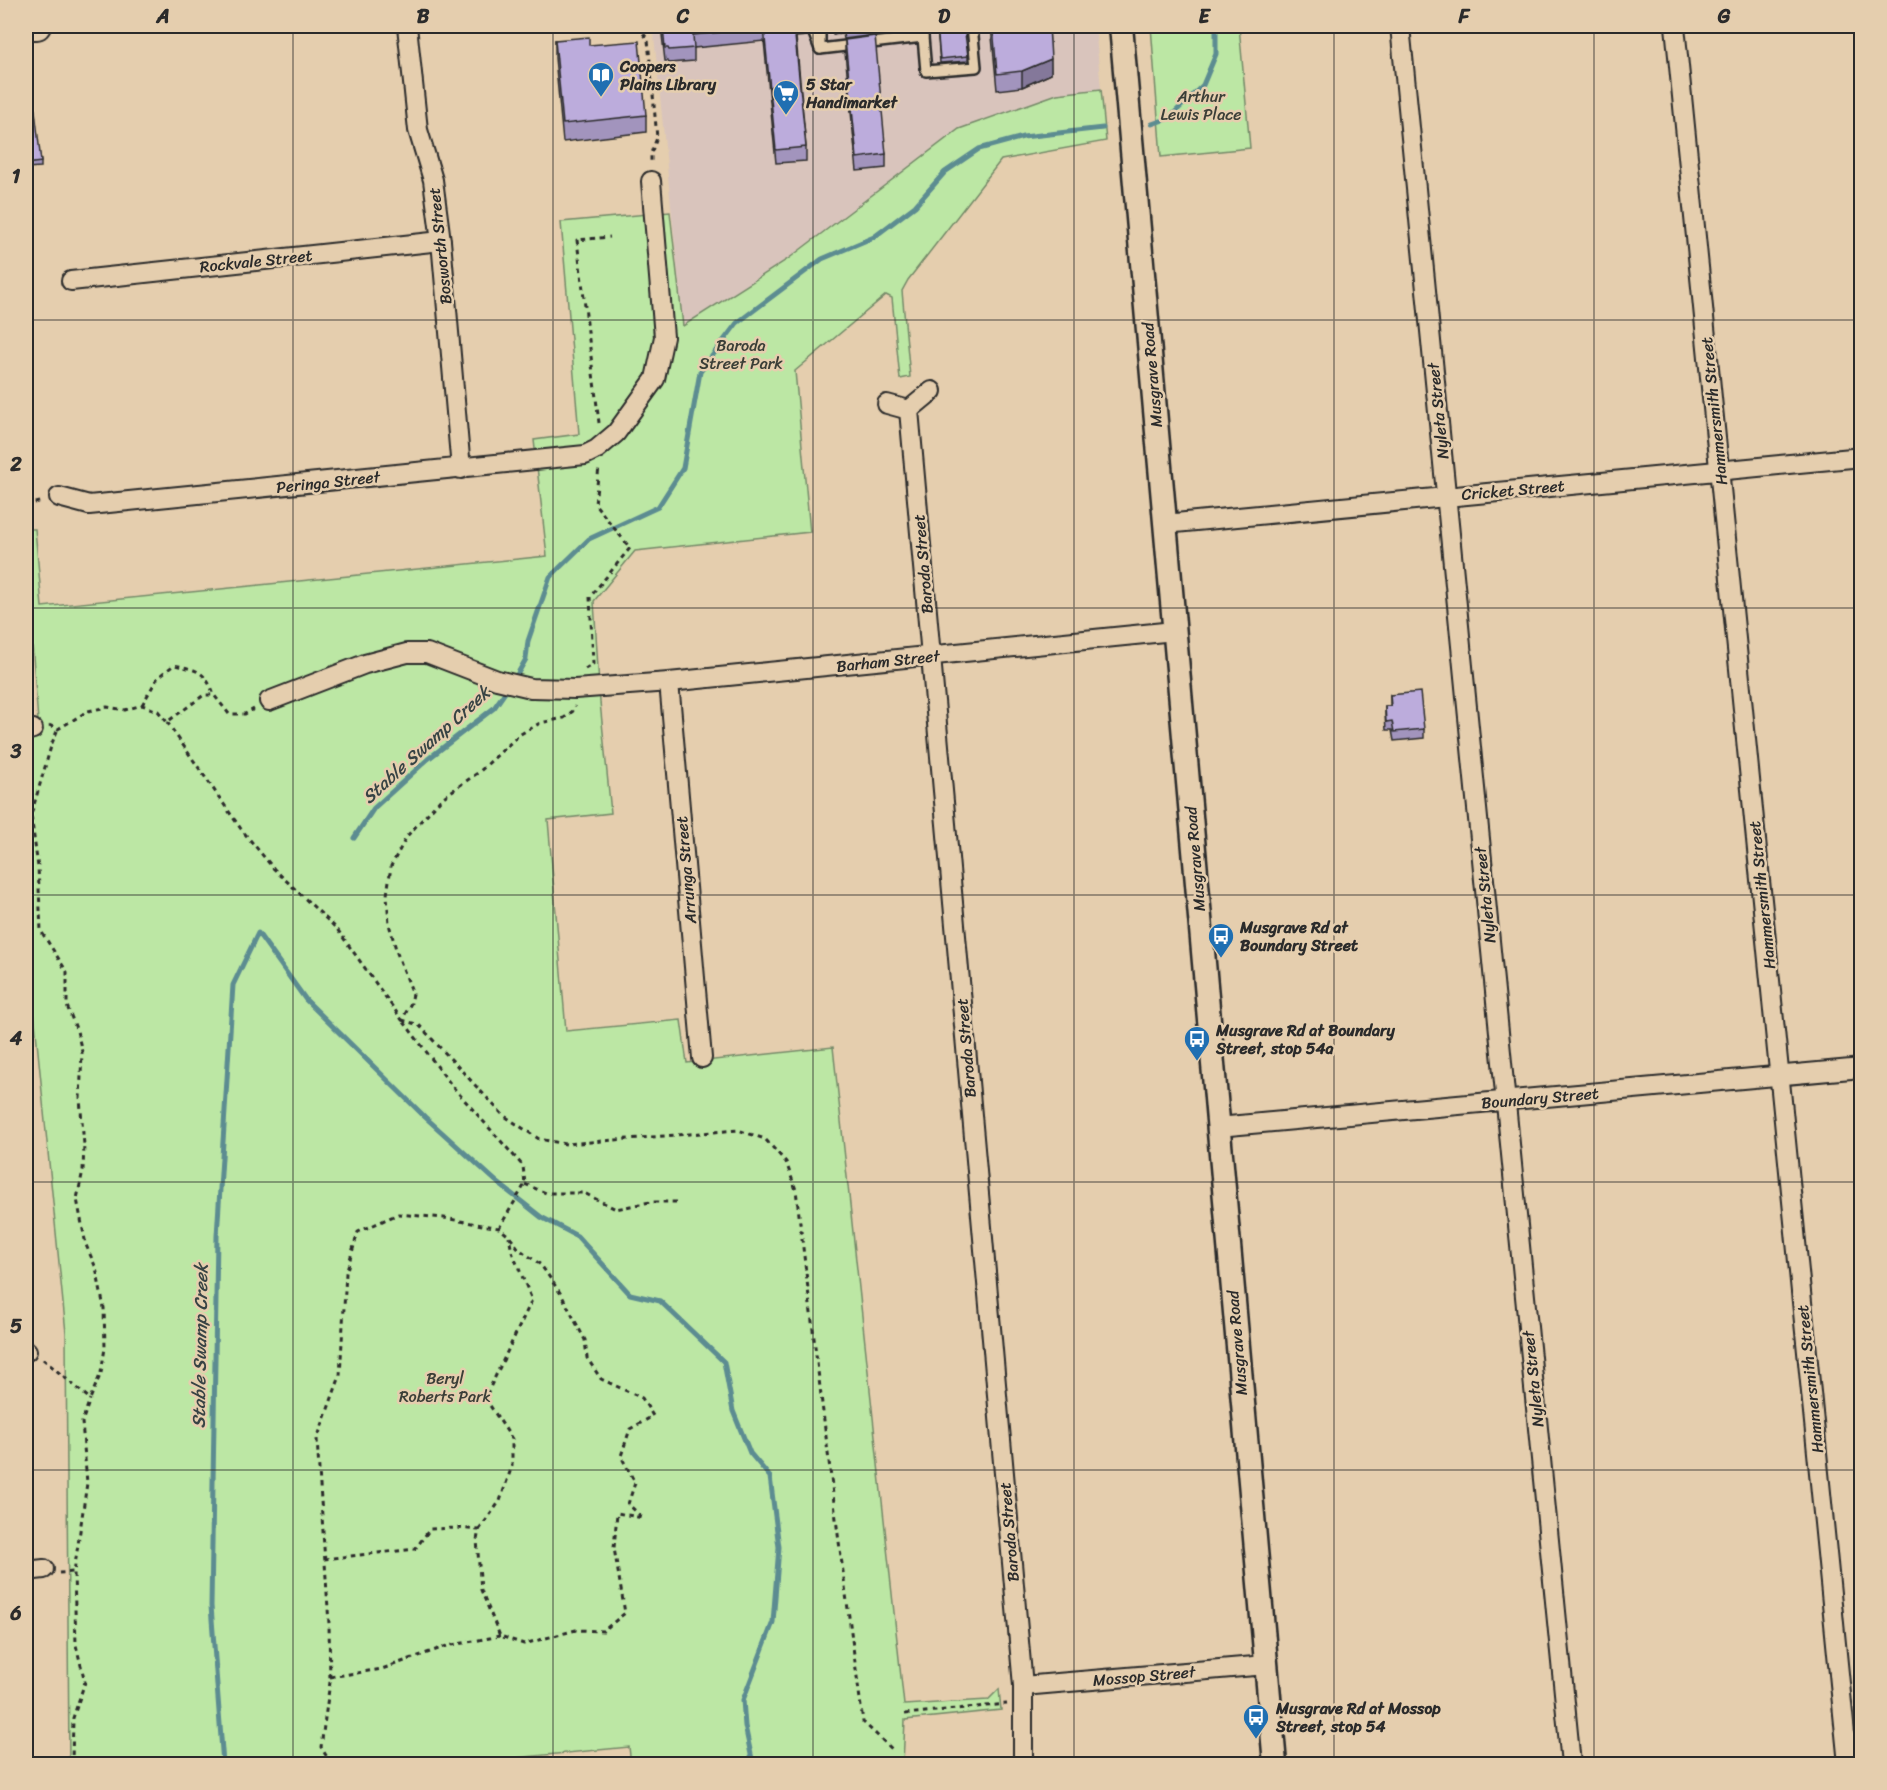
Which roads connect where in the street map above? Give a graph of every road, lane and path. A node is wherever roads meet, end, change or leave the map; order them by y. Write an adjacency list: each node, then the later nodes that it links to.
1 (26, 26): 2 (main road)
2 (37, 26)
3 (407, 26): 16 (street, Bosworth Street)
4 (638, 26): 14 (path)
5 (811, 26): 13 (lane)
6 (820, 26): 13 (lane)
7 (922, 26): 12 (lane)
8 (972, 26): 12 (lane)
9 (1121, 26): 28 (street, Musgrave Road)
10 (1400, 26): 27 (street, Nyleta Street)
11 (1675, 26): 25 (street, Hammersmith Street)
12 (923, 37): 13 (lane)
13 (820, 49)
14 (651, 181): 22 (street)
15 (610, 237): 21 (path)
16 (441, 242): 17 (street, Rockvale Street); 24 (street, Bosworth Street)
17 (71, 281)
18 (932, 391): 20 (street)
19 (887, 404): 20 (street)
20 (909, 410): 30 (street, Baroda Street)
21 (598, 428)
22 (598, 457): 24 (street, Peringa Street); 32 (path)
23 (1862, 457): 25 (street, Cricket Street)
24 (461, 469): 26 (street, Peringa Street)
25 (1719, 471): 27 (street, Cricket Street); 42 (street, Hammersmith Street)
26 (59, 497)
27 (1446, 497): 28 (street, Cricket Street); 43 (street, Nyleta Street)
28 (1165, 524): 29 (street, Musgrave Road)
29 (1174, 631): 30 (street, Barham Street); 44 (street, Musgrave Road)
30 (931, 657): 31 (street, Barham Street); 58 (street, Baroda Street)
31 (669, 682): 32 (street, Barham Street); 40 (street, Arrunga Street)
32 (575, 689): 34 (street, Barham Street); 39 (path)
33 (214, 695): 34 (path); 35 (path); 36 (path)
34 (269, 701)
35 (142, 705): 36 (path); 37 (path)
36 (167, 722): 39 (path)
37 (58, 729): 38 (path); 50 (path)
38 (29, 730)
39 (402, 1020): 45 (path); 60 (path)
40 (702, 1058)
41 (1862, 1068): 42 (street, Boundary Street)
42 (1780, 1076): 43 (street, Boundary Street); 66 (street, Hammersmith Street)
43 (1506, 1101): 44 (street, Boundary Street); 65 (street, Nyleta Street)
44 (1218, 1127): 56 (street, Musgrave Road)
45 (525, 1184): 46 (path); 47 (path)
46 (676, 1202)
47 (499, 1228): 48 (path); 52 (path)
48 (509, 1236): 51 (path); 55 (path)
49 (26, 1351): 50 (path)
50 (90, 1399): 54 (path)
51 (479, 1530): 52 (path); 55 (path)
52 (324, 1559): 57 (path)
53 (35, 1570): 54 (path)
54 (74, 1572): 61 (path)
55 (500, 1636): 57 (path)
56 (1266, 1665): 58 (street, Mossop Street); 64 (street, Musgrave Road)
57 (330, 1677): 62 (path)
58 (1023, 1694): 59 (path); 63 (street, Baroda Street)
59 (905, 1714)
60 (894, 1751)
61 (72, 1764)
62 (331, 1764)
63 (1023, 1764)
64 (1275, 1764)
65 (1571, 1764)
66 (1848, 1764)

